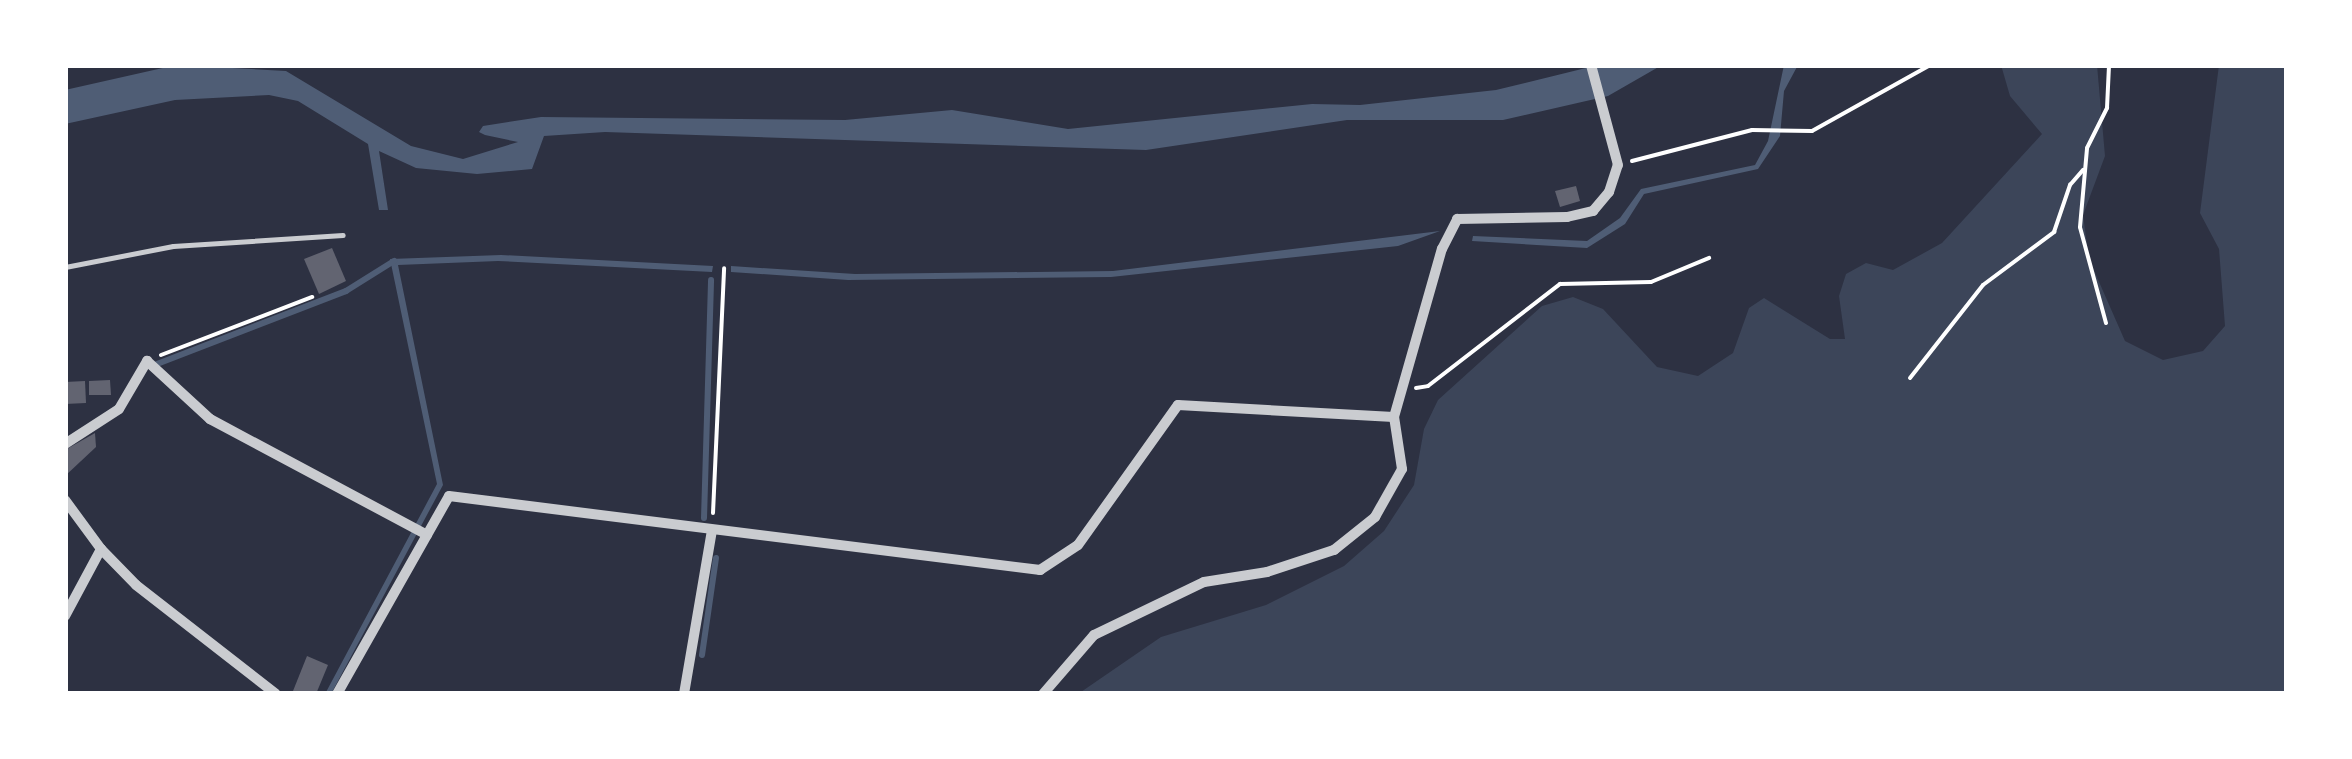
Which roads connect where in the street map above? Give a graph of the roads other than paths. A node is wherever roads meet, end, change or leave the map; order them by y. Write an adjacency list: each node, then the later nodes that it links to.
1 (1591, 65): 4 (street)
2 (343, 235): 3 (lane)
3 (65, 267)
4 (1394, 418): 7 (street); 14 (street)
5 (65, 444): 8 (street)
6 (65, 500): 9 (street)
7 (712, 531): 8 (street); 13 (street)
8 (427, 536): 12 (street)
9 (101, 549): 10 (street); 11 (street)
10 (65, 616)
11 (276, 694)
12 (338, 694)
13 (684, 694)
14 (1043, 694)

